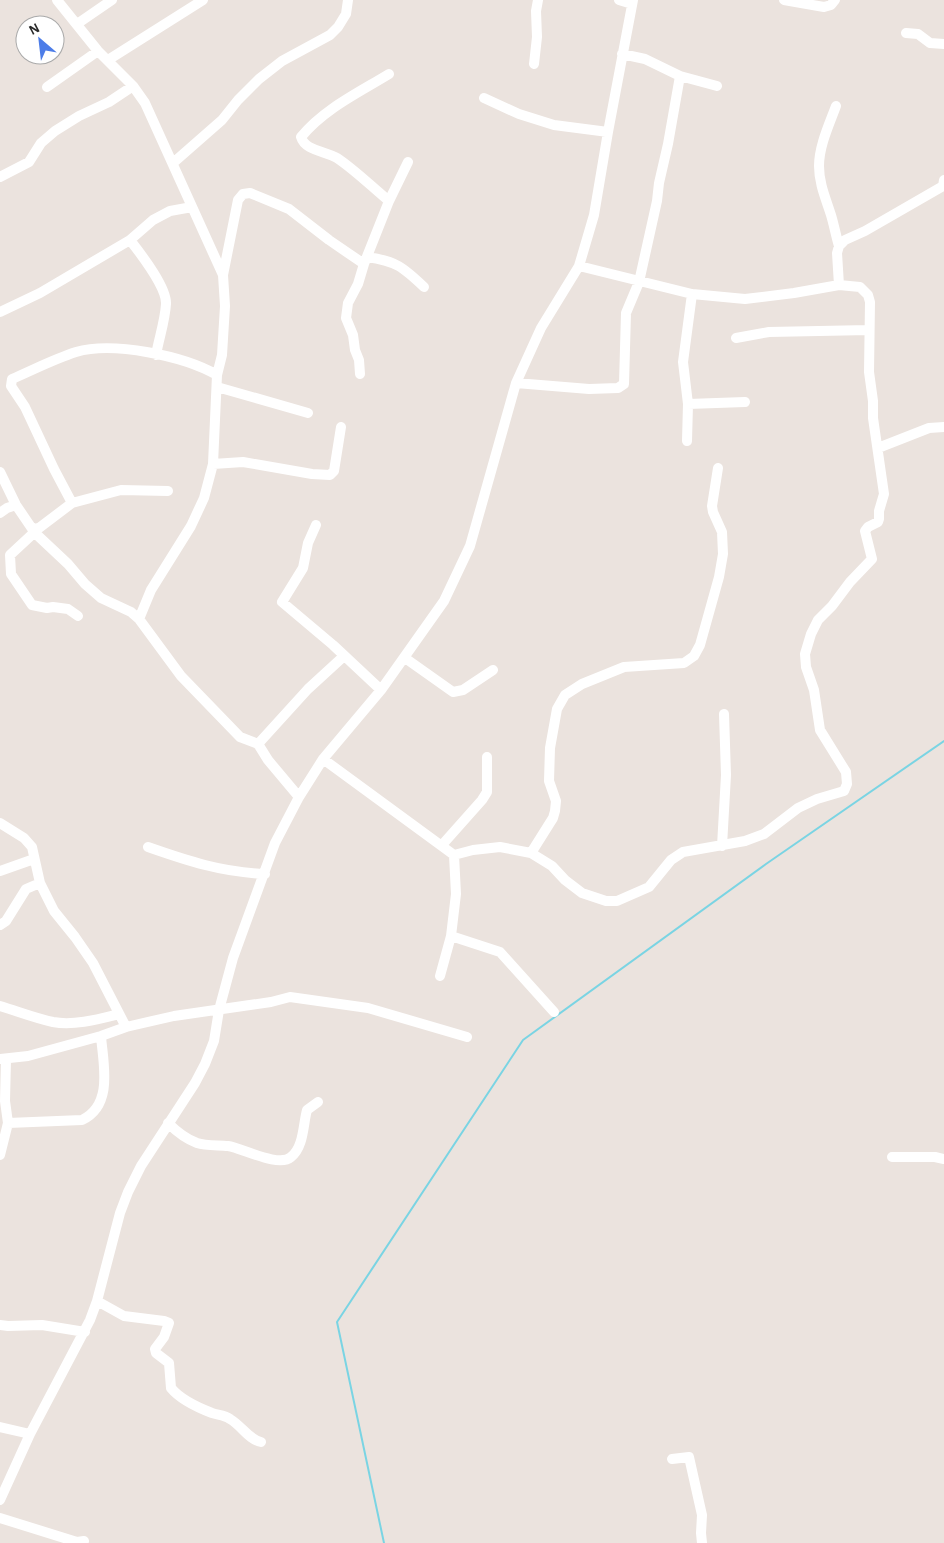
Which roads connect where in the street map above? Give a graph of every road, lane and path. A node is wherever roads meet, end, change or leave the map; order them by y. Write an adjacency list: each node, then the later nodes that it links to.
1 (57, 0): 10 (street)
2 (112, 0): 10 (street)
3 (204, 0): 15 (street)
4 (348, 0): 26 (street)
5 (538, 0): 16 (street)
6 (619, 0): 9 (street)
7 (784, 0): 8 (street)
8 (835, 0)
9 (632, 2): 14 (street)
10 (77, 24): 13 (street)
11 (906, 33): 12 (street)
12 (944, 44)
13 (98, 50): 15 (street); 21 (street)
14 (622, 54): 18 (street); 24 (street)
15 (108, 60): 19 (street)
16 (534, 64)
17 (389, 74): 29 (street)
18 (680, 76): 20 (street); 36 (street)
19 (133, 86): 26 (street); 27 (street)
20 (717, 86)
21 (47, 87)
22 (484, 98): 24 (street)
23 (836, 106): 32 (street)
24 (608, 132): 34 (street)
25 (408, 162): 29 (street)
26 (173, 163): 30 (street)
27 (0, 177)
28 (944, 184): 32 (street)
29 (389, 201): 33 (street)
30 (192, 207): 31 (street); 35 (street)
31 (130, 240): 40 (street); 43 (street)
32 (839, 246): 37 (street)
33 (365, 260): 35 (street); 38 (street); 44 (street)
34 (579, 266): 36 (street); 46 (street)
35 (224, 275): 45 (street)
36 (639, 282): 39 (street); 46 (street)
37 (839, 285): 39 (street); 41 (street)
38 (424, 287)
39 (692, 294): 49 (street)
40 (0, 312)
41 (869, 330): 42 (street); 54 (street)
42 (736, 338)
43 (156, 354): 45 (street); 59 (street)
44 (360, 374)
45 (217, 375): 47 (street)
46 (516, 383): 67 (street)
47 (217, 388): 50 (street); 55 (street)
48 (746, 402): 49 (street)
49 (688, 404): 53 (street)
50 (308, 413)
51 (341, 427): 55 (street)
52 (944, 427): 54 (street)
53 (686, 441)
54 (878, 448): 77 (street)
55 (213, 464): 65 (street)
56 (718, 468): 79 (street)
57 (0, 472): 60 (street)
58 (168, 491): 59 (street)
59 (72, 503): 63 (street)
60 (16, 505): 61 (street); 63 (street)
61 (0, 513)
62 (316, 525): 66 (street)
63 (35, 530): 64 (street); 65 (street)
64 (78, 616)
65 (140, 619): 71 (street)
66 (344, 656): 69 (street); 71 (street)
67 (405, 658): 68 (street); 69 (street)
68 (493, 670)
69 (381, 690): 73 (street)
70 (724, 714): 77 (street)
71 (258, 744): 74 (street)
72 (487, 757): 76 (street)
73 (323, 759): 74 (street); 76 (street)
74 (299, 797): 83 (street)
75 (0, 823): 81 (street)
76 (442, 845): 80 (street)
77 (722, 846): 79 (street)
78 (148, 847): 83 (street)
79 (531, 853): 80 (street)
80 (454, 855): 86 (street)
81 (34, 859): 82 (street); 84 (street)
82 (0, 871)
83 (265, 874): 89 (street)
84 (40, 883): 85 (street); 91 (street)
85 (0, 925)
86 (451, 936): 87 (street); 90 (street)
87 (440, 976)
88 (0, 1006): 91 (street)
89 (218, 1010): 92 (street); 94 (street); 98 (street)
90 (554, 1012)
91 (119, 1014): 92 (street)
92 (126, 1027): 93 (street)
93 (101, 1036): 95 (street); 97 (street)
94 (467, 1037)
95 (3, 1059): 97 (street)
96 (318, 1102): 98 (street)
97 (8, 1123): 99 (street)
98 (168, 1123): 102 (street)
99 (0, 1155)
100 (892, 1157): 101 (street)
101 (944, 1159)
102 (97, 1301): 104 (street); 107 (street)
103 (0, 1325): 104 (street)
104 (85, 1332): 106 (street)
105 (0, 1427): 106 (street)
106 (30, 1434): 109 (street)
107 (261, 1442)
108 (672, 1459): 113 (street)
109 (4, 1481): 110 (street)
110 (0, 1500)
111 (0, 1518): 112 (street)
112 (84, 1542)
113 (702, 1543)

